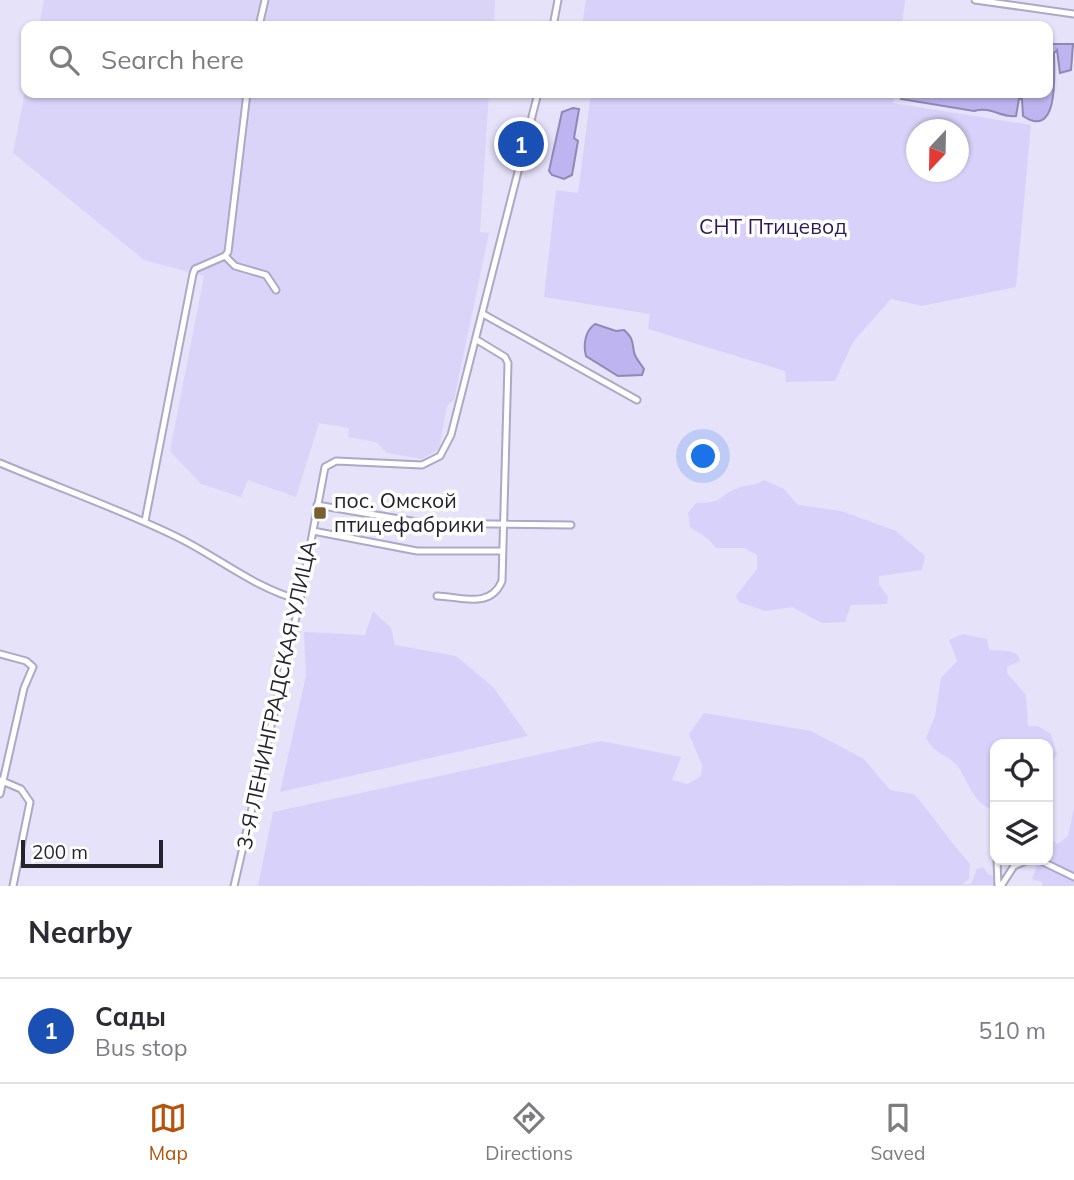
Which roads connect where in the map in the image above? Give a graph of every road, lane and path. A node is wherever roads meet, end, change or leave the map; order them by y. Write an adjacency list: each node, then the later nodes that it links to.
1 (265, 0): 5 (street)
2 (558, 0): 6 (street)
3 (975, 0): 4 (street)
4 (1074, 14)
5 (260, 21)
6 (554, 21)
7 (246, 98): 9 (street)
8 (537, 98): 11 (street)
9 (225, 257): 10 (street); 16 (street)
10 (276, 290)
11 (483, 314): 12 (street); 13 (street)
12 (477, 340): 15 (street, 3-Я ЛЕНИНГРАДСКАЯ УЛИЦА); 17 (street)
13 (637, 400)
14 (0, 463): 16 (street)
15 (317, 505): 17 (street); 19 (street, 3-Я ЛЕНИНГРАДСКАЯ УЛИЦА)
16 (145, 521): 22 (street)
17 (504, 525): 18 (street); 20 (street)
18 (571, 525)
19 (313, 531): 20 (street); 22 (street, 3-Я ЛЕНИНГРАДСКАЯ УЛИЦА)
20 (502, 551): 21 (street)
21 (437, 596)
22 (300, 600): 31 (street, 3-Я ЛЕНИНГРАДСКАЯ УЛИЦА)
23 (0, 654): 24 (street)
24 (1, 780): 25 (street); 30 (street)
25 (0, 793)
26 (997, 865): 32 (street)
27 (1013, 865): 32 (street)
28 (1049, 865): 29 (street)
29 (1074, 877)
30 (13, 886)
31 (234, 886)
32 (999, 886)

